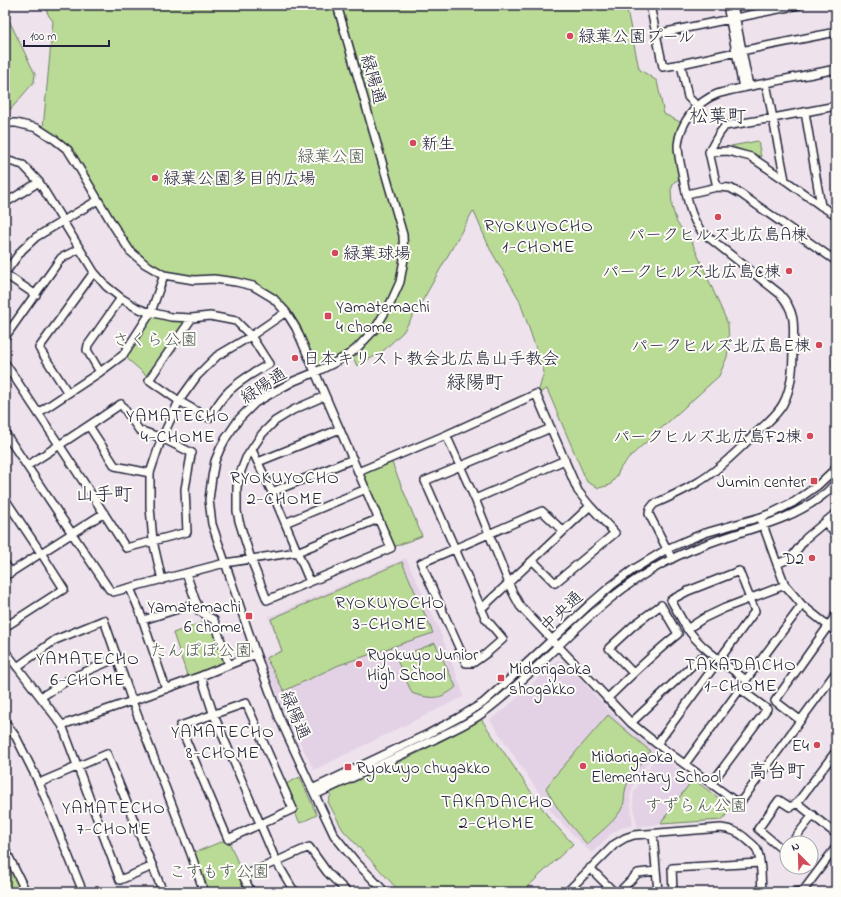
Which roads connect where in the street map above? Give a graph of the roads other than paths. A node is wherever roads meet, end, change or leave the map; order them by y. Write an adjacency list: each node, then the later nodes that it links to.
1 (337, 5): 44 (street, 緑陽通)
2 (650, 5): 8 (street)
3 (727, 5): 6 (street)
4 (733, 5): 6 (street)
5 (800, 5): 6 (street)
6 (733, 18): 8 (street); 9 (street)
7 (836, 32): 9 (street)
8 (656, 34): 10 (street)
9 (739, 51): 10 (street); 13 (street)
10 (681, 64): 14 (street)
11 (836, 69): 12 (street)
12 (766, 83): 13 (street); 17 (street)
13 (746, 87): 14 (street)
14 (698, 106): 24 (street)
15 (836, 106): 16 (street)
16 (805, 112): 17 (street); 27 (street)
17 (773, 118): 19 (street); 21 (street)
18 (5, 123): 25 (street)
19 (709, 152): 21 (street); 23 (street)
20 (5, 162): 22 (street)
21 (785, 180): 27 (street)
22 (39, 182): 26 (street); 29 (street)
23 (717, 187): 24 (street); 31 (street)
24 (687, 194): 84 (street)
25 (98, 200): 29 (street); 34 (street)
26 (5, 203)
27 (821, 206): 28 (street)
28 (836, 215)
29 (63, 221): 30 (street); 33 (street)
30 (79, 249): 32 (street); 35 (street)
31 (836, 261)
32 (94, 272): 36 (street); 45 (street)
33 (5, 273): 35 (street)
34 (164, 275): 37 (street); 38 (street)
35 (36, 295): 41 (street)
36 (121, 298): 37 (street); 43 (street)
37 (151, 312): 39 (street); 43 (street)
38 (286, 312): 40 (street); 44 (street)
39 (192, 318): 40 (street); 47 (street)
40 (251, 336): 47 (street); 47 (street)
41 (5, 337)
42 (5, 363): 48 (street)
43 (100, 372): 45 (street)
44 (316, 372): 46 (street); 90 (street, 緑陽通)
45 (68, 393): 48 (street)
46 (325, 396): 51 (street); 56 (street)
47 (179, 401): 54 (street)
48 (38, 413): 55 (street)
49 (89, 426): 54 (street); 55 (street); 64 (street)
50 (551, 428): 53 (street); 58 (street); 61 (street)
51 (340, 429): 57 (street); 59 (street)
52 (5, 434): 60 (street)
53 (446, 435): 61 (street); 63 (street)
54 (162, 438): 64 (street); 82 (street)
55 (59, 445): 60 (street); 71 (street)
56 (252, 450): 59 (street); 87 (street)
57 (353, 459): 63 (street); 67 (street)
58 (565, 460): 69 (street); 70 (street)
59 (258, 462): 67 (street)
60 (27, 466): 79 (street)
61 (460, 466): 69 (street); 83 (street)
62 (836, 468): 73 (street, 中央通)
63 (358, 472): 66 (street)
64 (150, 473): 82 (street)
65 (836, 482): 77 (street, 中央通)
66 (366, 489): 74 (street); 75 (street)
67 (272, 492): 75 (street)
68 (5, 499): 86 (street)
69 (474, 499): 80 (street)
70 (590, 506): 78 (street); 89 (street)
71 (104, 513): 79 (street); 82 (street)
72 (836, 513): 76 (street)
73 (760, 517): 77 (street); 84 (street, 中央通)
74 (378, 519): 85 (street); 96 (street)
75 (285, 522): 85 (street)
76 (826, 523): 81 (street); 92 (street)
77 (764, 526): 88 (street, 中央通); 92 (street)
78 (563, 531): 80 (street); 89 (street)
79 (72, 534): 86 (street); 99 (street)
80 (488, 534): 83 (street); 97 (street)
81 (836, 536)
82 (154, 541): 95 (street)
83 (455, 549): 103 (street); 103 (street)
84 (667, 549): 88 (street); 110 (street, 中央通)
85 (297, 552): 87 (street); 96 (street)
86 (41, 553): 94 (street); 107 (street)
87 (251, 559): 90 (street); 96 (street)
88 (672, 559): 111 (street, 中央通)
89 (533, 561): 97 (street)
90 (225, 563): 93 (street); 113 (street, 緑陽通)
91 (5, 564): 94 (street)
92 (777, 564): 98 (street)
93 (186, 573): 95 (street); 101 (street)
94 (8, 574)
95 (162, 580): 99 (street)
96 (310, 582)
97 (509, 583): 103 (street); 110 (street)
98 (785, 585): 100 (street); 102 (street)
99 (130, 588): 105 (street)
100 (750, 598): 108 (street); 108 (street); 115 (street)
101 (197, 603): 105 (street); 116 (street)
102 (802, 605): 106 (street); 115 (street)
103 (481, 609)
104 (836, 615): 106 (street)
105 (143, 620): 121 (street)
106 (828, 626): 109 (street); 126 (street)
107 (5, 627)
108 (687, 629): 115 (street)
109 (836, 632)
110 (552, 641): 111 (street); 136 (street, 中央通)
111 (557, 647): 123 (street); 136 (street, 中央通)
112 (5, 651): 117 (street)
113 (256, 654): 116 (street); 136 (street, 緑陽通)
114 (117, 658): 117 (street); 122 (street); 124 (street)
115 (719, 660)
116 (229, 665): 120 (street)
117 (17, 668): 122 (street)
118 (836, 672): 126 (street)
119 (633, 673): 119 (street); 123 (street)
120 (201, 676): 121 (street); 125 (street)
121 (166, 689): 124 (street)
122 (41, 697): 129 (street)
123 (607, 699): 128 (street)
124 (132, 701): 129 (street); 155 (street)
125 (214, 714): 139 (street); 139 (street); 139 (street)
126 (800, 720): 135 (street)
127 (5, 722): 134 (street)
128 (631, 723): 130 (street); 130 (street)
129 (62, 725): 133 (street)
130 (657, 744): 132 (street)
131 (836, 751): 137 (street)
132 (685, 764): 135 (street); 135 (street)
133 (77, 766): 134 (street); 148 (street); 148 (street)
134 (39, 783): 153 (street)
135 (712, 784)
136 (314, 792): 159 (street, 緑陽通)
137 (797, 803): 138 (street); 143 (street)
138 (813, 815): 141 (street); 142 (street)
139 (260, 824): 146 (street)
140 (653, 834): 147 (street); 149 (street); 150 (street)
141 (836, 834)
142 (797, 835)
143 (779, 847)
144 (836, 847): 151 (street)
145 (5, 849): 152 (street)
146 (276, 861): 156 (street); 157 (street); 158 (street)
147 (760, 863): 164 (street); 165 (street)
148 (153, 866): 154 (street)
149 (590, 868): 160 (street); 161 (street)
150 (656, 871): 162 (street); 163 (street)
151 (803, 891): 166 (street)
152 (26, 892)
153 (83, 892)
154 (163, 892)
155 (204, 892)
156 (251, 892)
157 (296, 892)
158 (347, 892)
159 (384, 892)
160 (567, 892)
161 (614, 892)
162 (618, 892)
163 (658, 892)
164 (673, 892)
165 (762, 892)
166 (795, 892)

